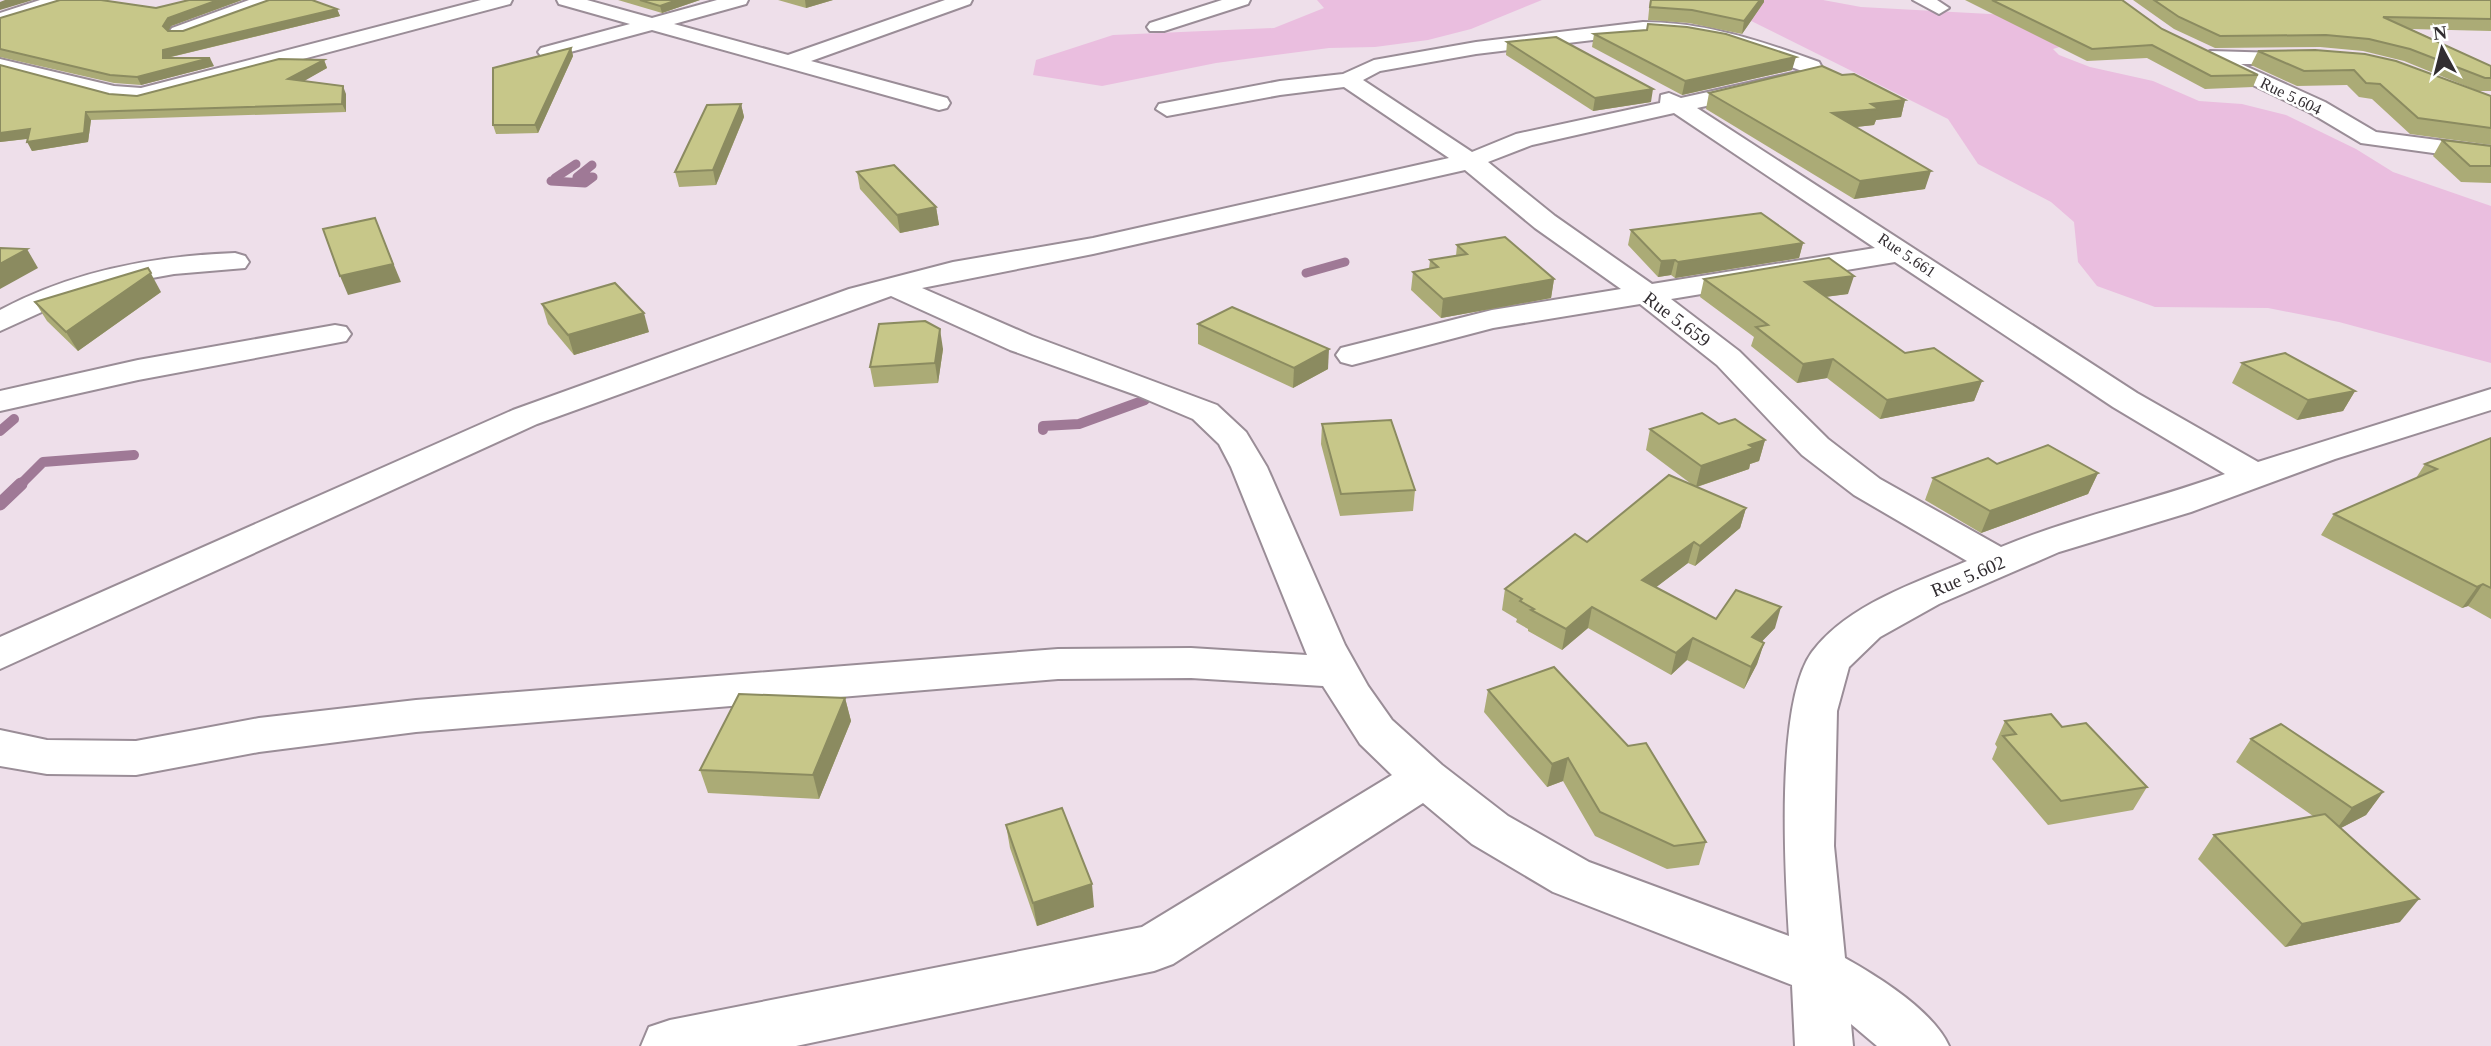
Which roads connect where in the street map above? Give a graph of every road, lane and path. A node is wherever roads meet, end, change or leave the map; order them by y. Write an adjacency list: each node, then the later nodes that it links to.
1 (59, 0): 8 (street)
2 (267, 0): 11 (street)
3 (503, 0): 17 (street)
4 (566, 0): 9 (street)
5 (739, 0): 9 (street)
6 (963, 0): 15 (street)
7 (1241, 0): 10 (street)
8 (0, 19)
9 (652, 25): 13 (street); 15 (street)
10 (1157, 27)
11 (179, 32)
12 (1556, 39): 16 (street); 18 (street); 21 (street)
13 (548, 52)
14 (2325, 58): 23 (street, Rue 5.604)
15 (788, 62): 20 (street)
16 (1601, 63)
17 (0, 65)
18 (1348, 80): 22 (street); 24 (street, Rue 5.659)
19 (1645, 87): 21 (street, Rue 5.661)
20 (939, 103)
21 (1682, 107): 24 (street); 25 (street, Rue 5.661)
22 (1167, 109)
23 (2491, 154)
24 (1470, 161): 27 (street); 28 (street, Rue 5.659)
25 (1902, 252): 28 (street); 34 (street, Rue 5.661)
26 (235, 262): 29 (street)
27 (891, 285): 36 (street); 37 (street)
28 (1642, 293): 31 (street); 35 (street, Rue 5.659)
29 (0, 322)
30 (335, 334): 33 (street)
31 (1352, 355)
32 (2491, 399): 34 (street, Rue 5.602)
33 (0, 401)
34 (2255, 476): 35 (street, Rue 5.602)
35 (1999, 563): 40 (street, Rue 5.602)
36 (0, 654)
37 (1338, 672): 38 (street); 39 (street)
38 (0, 747)
39 (1425, 778): 40 (street); 41 (street)
40 (1816, 970): 42 (street, Rue 5.602); 43 (street)
41 (670, 1046)
42 (1824, 1046)
43 (1920, 1046)

